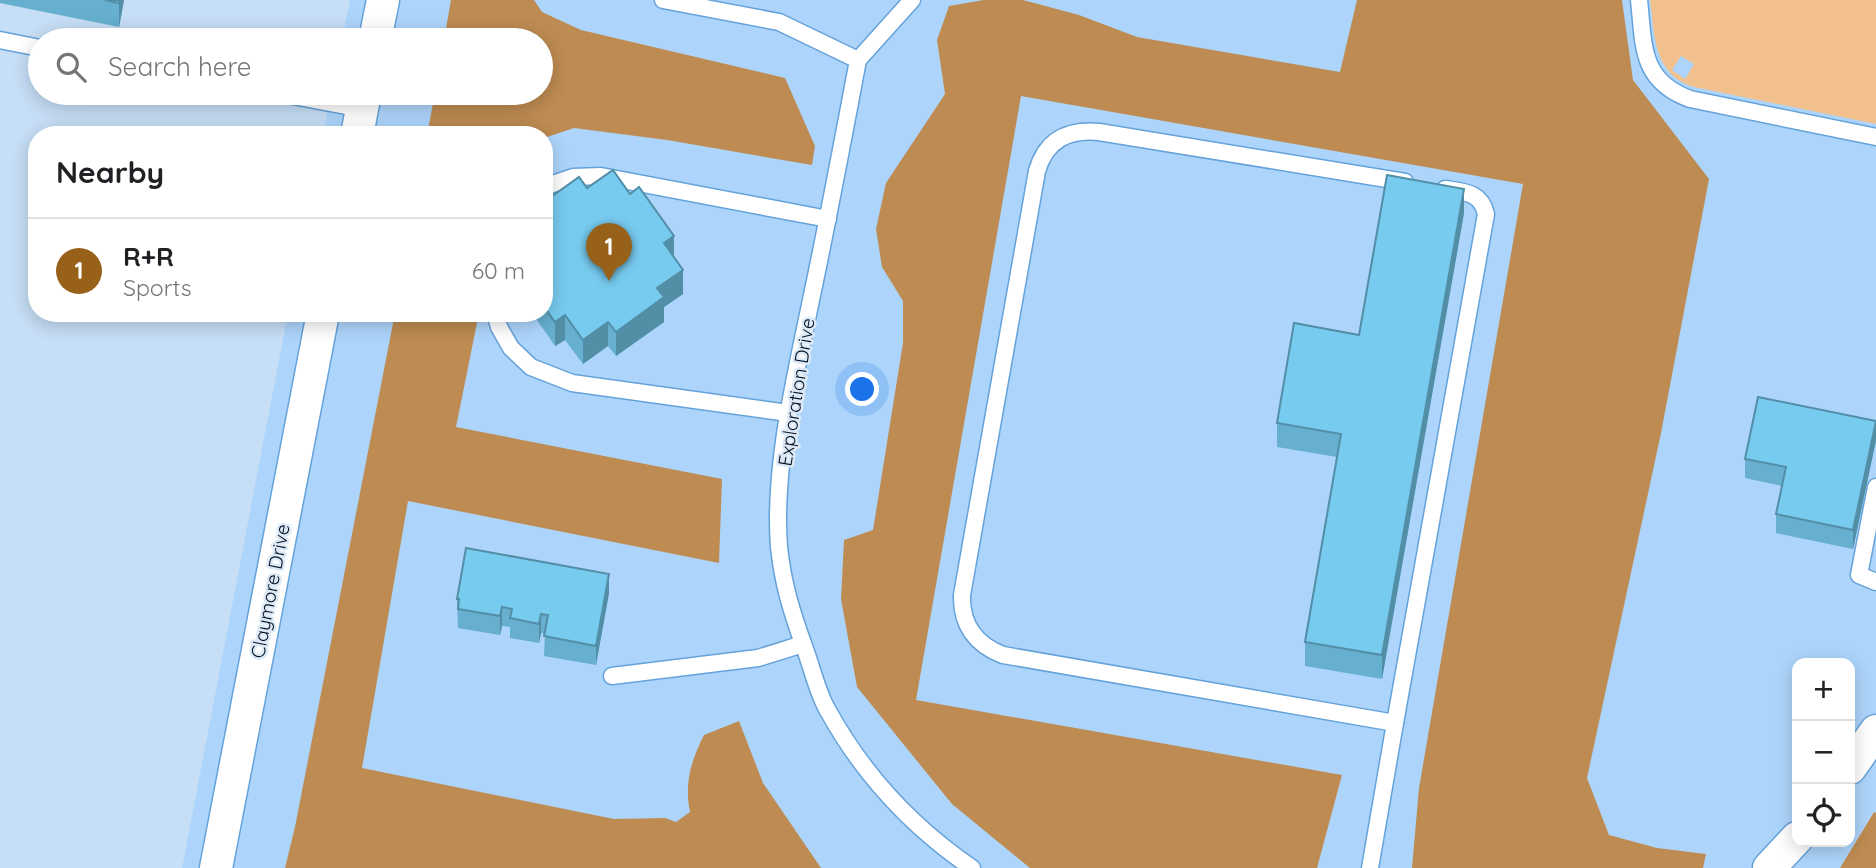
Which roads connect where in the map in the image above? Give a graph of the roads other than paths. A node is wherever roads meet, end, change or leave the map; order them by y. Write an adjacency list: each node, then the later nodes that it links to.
1 (383, 0): 6 (street)
2 (663, 0): 5 (lane)
3 (912, 0): 9 (lane)
4 (1639, 0): 12 (lane)
5 (699, 3): 9 (lane)
6 (377, 28)
7 (0, 40): 8 (lane)
8 (28, 45)
9 (858, 60): 14 (lane, Exploration Drive)
10 (330, 105): 11 (lane)
11 (361, 112)
12 (1876, 137)
13 (553, 184): 14 (lane)
14 (828, 219): 17 (lane, Exploration Drive)
15 (321, 322): 26 (street, Claymore Drive)
16 (498, 322): 17 (lane)
17 (788, 413): 20 (lane, Exploration Drive)
18 (1876, 487): 19 (lane)
19 (1876, 582)
20 (803, 644): 21 (lane); 27 (lane, Exploration Drive)
21 (612, 676)
22 (1395, 723): 22 (lane); 28 (lane)
23 (1874, 738): 24 (street)
24 (1855, 762)
25 (1792, 843): 29 (street)
26 (216, 868)
27 (972, 868)
28 (1370, 868)
29 (1769, 868)

